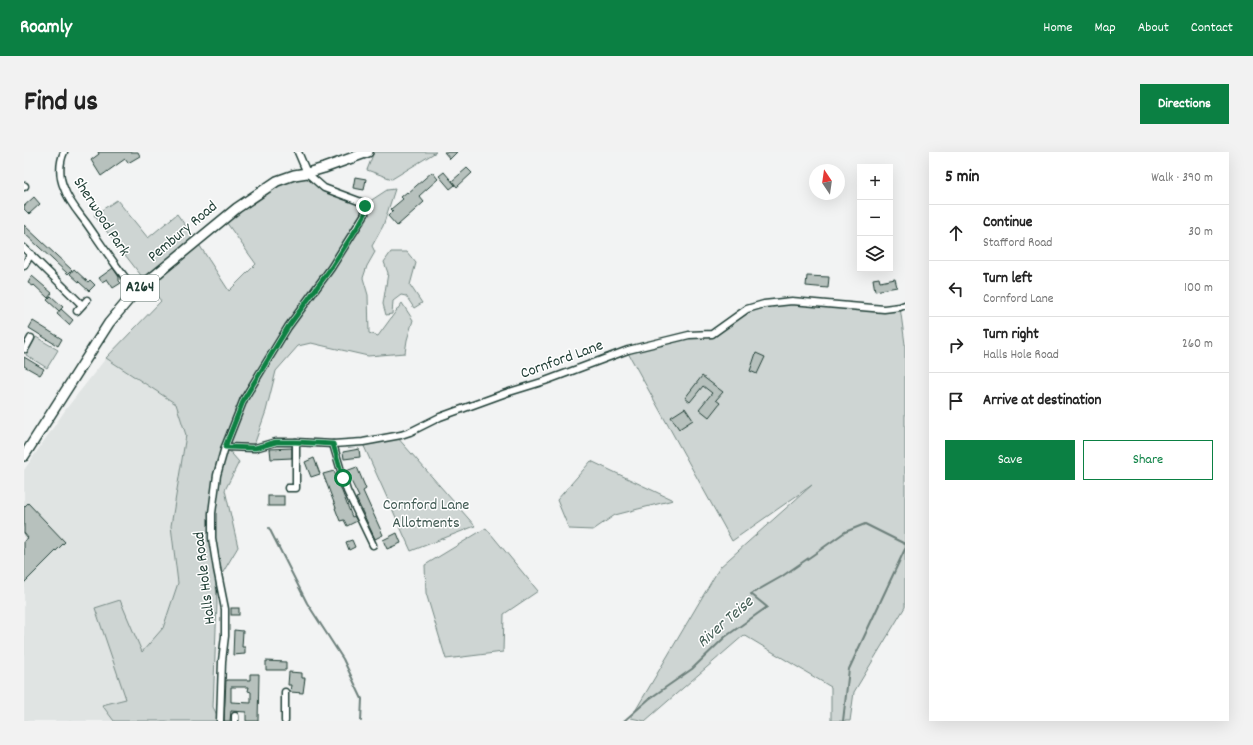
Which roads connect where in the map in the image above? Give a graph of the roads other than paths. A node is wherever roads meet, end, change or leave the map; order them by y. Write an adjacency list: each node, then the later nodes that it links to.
1 (64, 152): 8 (street, Sherwood Park)
2 (298, 152): 4 (street)
3 (368, 152): 4 (main road, Pembury Road / A264)
4 (306, 173): 8 (main road, Pembury Road / A264); 13 (street, Halls Hole Road)
5 (24, 248): 6 (street)
6 (31, 254): 7 (street); 10 (street)
7 (24, 266)
8 (136, 291): 14 (main road, Pembury Road / A264)
9 (905, 305): 12 (street, Cornford Lane)
10 (77, 311)
11 (296, 442): 12 (street, Cornford Lane); 13 (street, Cornford Lane); 15 (street)
12 (333, 444): 16 (street)
13 (225, 447): 18 (street, Halls Hole Road)
14 (24, 456)
15 (288, 488)
16 (373, 546)
17 (285, 692): 19 (street)
18 (220, 721)
19 (285, 721)

